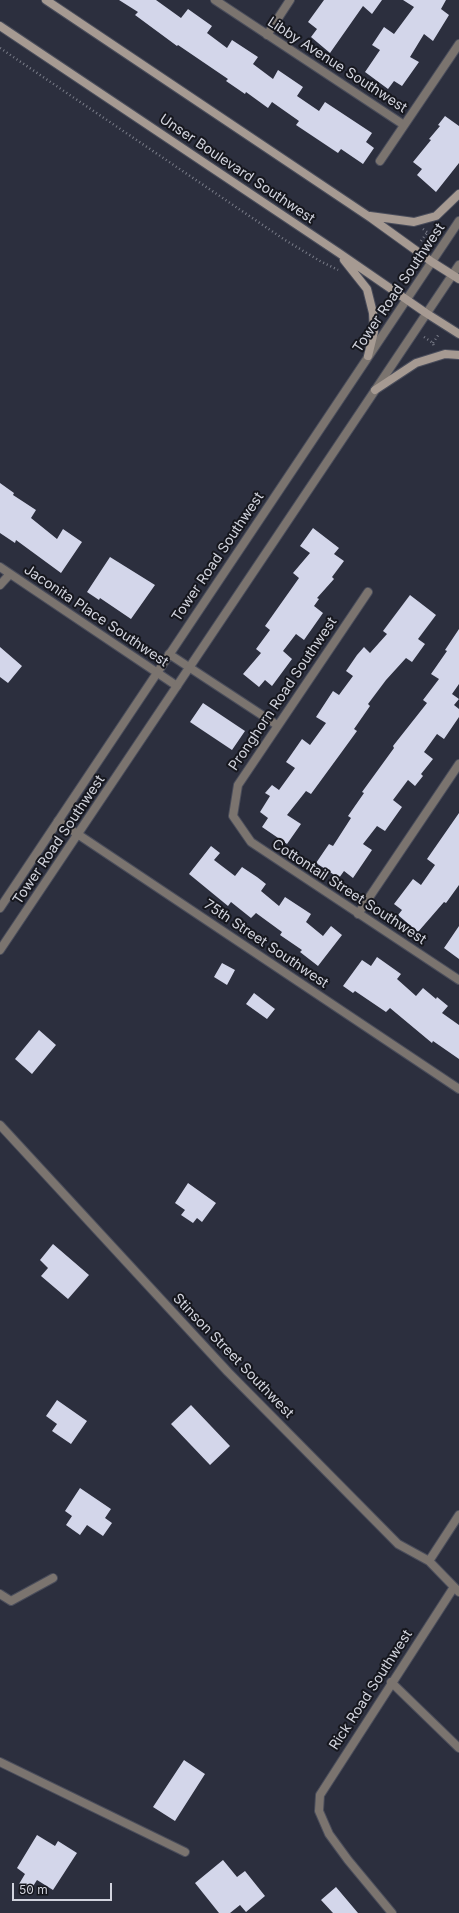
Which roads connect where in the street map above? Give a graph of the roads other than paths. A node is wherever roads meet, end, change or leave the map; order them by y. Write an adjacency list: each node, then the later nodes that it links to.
1 (46, 0): 10 (main road)
2 (215, 0): 5 (street, Libby Avenue Southwest)
3 (290, 0): 5 (street)
4 (0, 26): 12 (main road, Unser Boulevard Southwest)
5 (267, 35): 7 (street, Libby Avenue Southwest)
6 (459, 44): 7 (street)
7 (404, 125): 8 (street)
8 (380, 161)
9 (459, 194): 10 (main road)
10 (367, 216): 13 (main road)
11 (459, 221): 13 (street, Tower Road Southwest)
12 (339, 253): 16 (main road, Unser Boulevard Southwest); 20 (main road)
13 (432, 262): 15 (main road); 16 (street, Tower Road Southwest)
14 (459, 266): 15 (street, Tower Road Southwest)
15 (456, 277): 17 (street, Tower Road Southwest)
16 (406, 300): 17 (main road, Unser Boulevard Southwest); 20 (street, Tower Road Southwest)
17 (426, 313): 18 (main road, Unser Boulevard Southwest); 21 (street, Tower Road Southwest)
18 (459, 334)
19 (459, 355): 21 (main road)
20 (368, 356): 26 (street, Tower Road Southwest)
21 (375, 390): 27 (street, Tower Road Southwest)
22 (0, 567): 23 (street, Jaconita Place Southwest)
23 (10, 574): 24 (street); 28 (street, Jaconita Place Southwest)
24 (0, 585)
25 (368, 592): 30 (street, Pronghorn Road Southwest)
26 (169, 654): 27 (street); 28 (street, Tower Road Southwest)
27 (189, 668): 29 (street, Tower Road Southwest); 30 (street)
28 (157, 672): 29 (street, Jaconita Place Southwest); 33 (street, Tower Road Southwest)
29 (177, 686): 34 (street, Tower Road Southwest)
30 (277, 725): 32 (street, Pronghorn Road Southwest)
31 (459, 764): 36 (street)
32 (233, 816): 36 (street, Cottontail Street Southwest)
33 (58, 821): 34 (street, 75th Street Southwest); 35 (street, Tower Road Southwest)
34 (78, 834): 37 (street, Tower Road Southwest); 39 (street, 75th Street Southwest)
35 (0, 908)
36 (358, 914): 38 (street, Cottontail Street Southwest)
37 (0, 950)
38 (459, 980)
39 (459, 1089)
40 (0, 1124): 42 (street, Stinson Street Southwest)
41 (459, 1515): 42 (street)
42 (429, 1561): 44 (street, Stinson Street Southwest)
43 (53, 1578): 45 (street)
44 (456, 1589): 46 (street, Rick Road Southwest)
45 (0, 1594)
46 (392, 1682): 47 (street); 50 (street, Rick Road Southwest)
47 (459, 1748)
48 (0, 1762): 49 (street)
49 (185, 1852)
50 (392, 1913)

